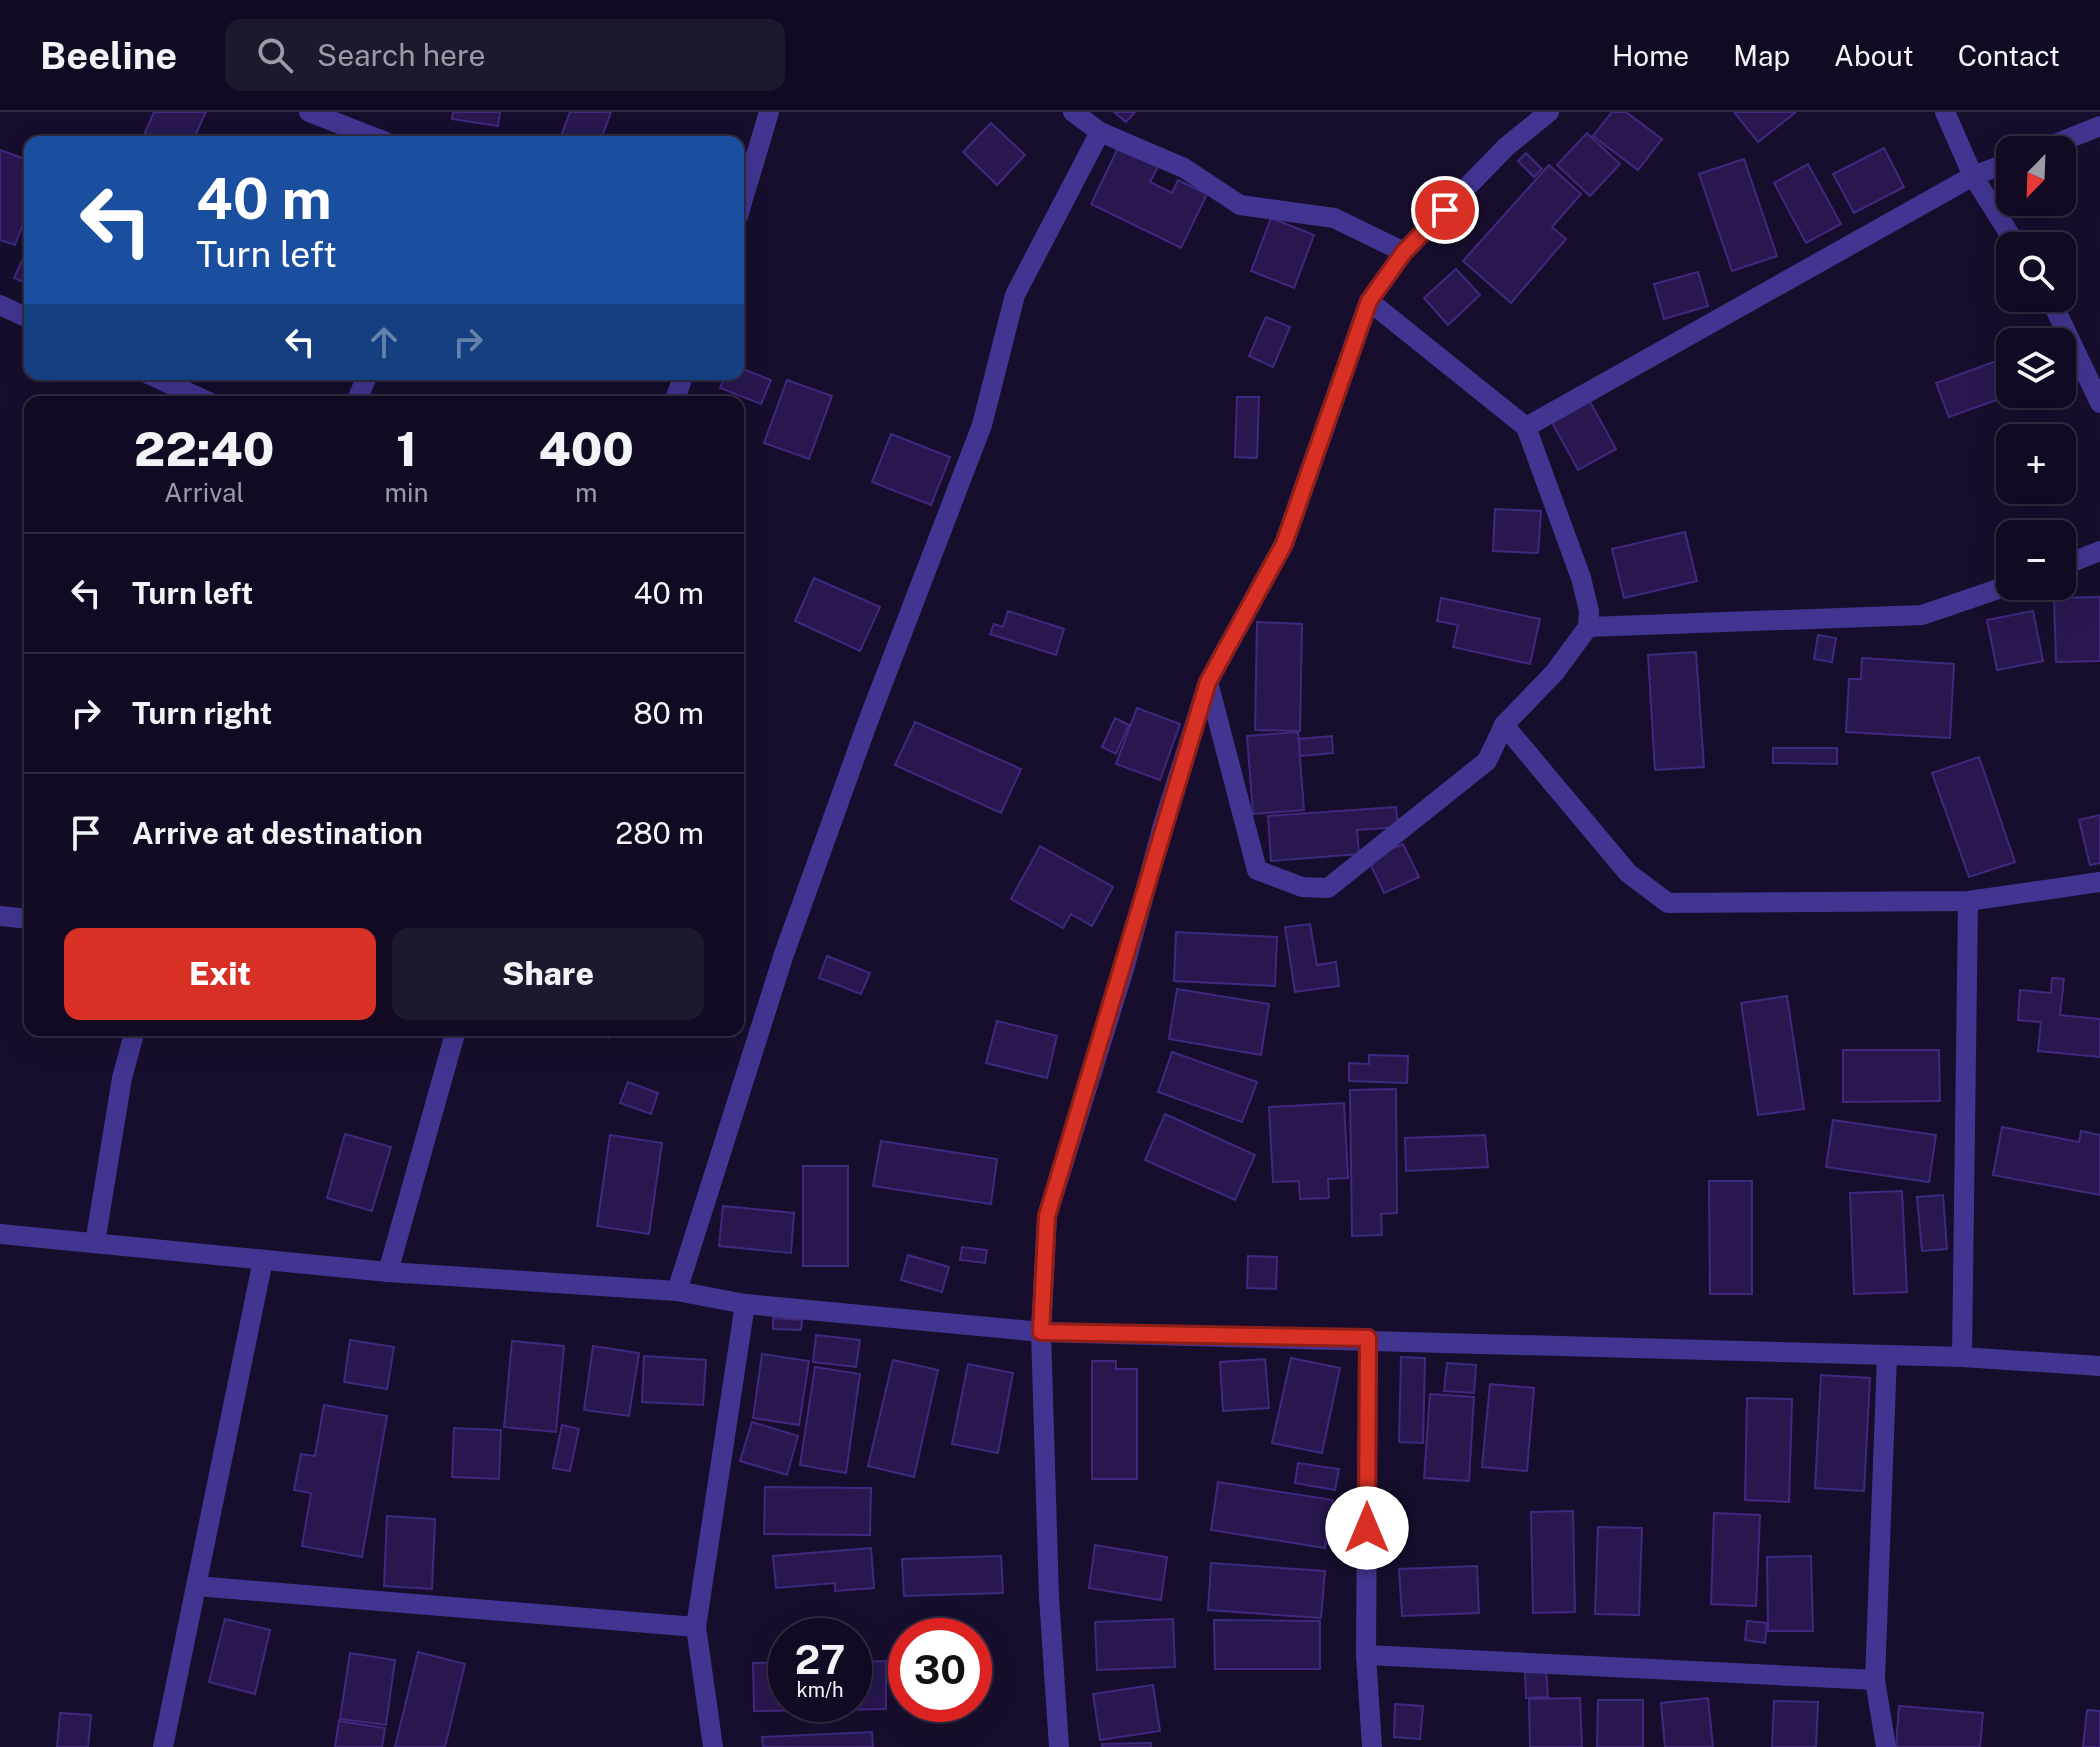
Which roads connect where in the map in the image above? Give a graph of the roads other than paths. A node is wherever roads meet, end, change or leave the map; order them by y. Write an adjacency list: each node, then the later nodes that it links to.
1 (309, 112): 8 (street)
2 (1073, 112): 7 (street)
3 (1549, 112): 14 (street)
4 (1945, 112): 11 (street)
5 (762, 114): 12 (street)
6 (2100, 126): 9 (street)
7 (1100, 132): 14 (street); 39 (street)
8 (371, 136)
9 (2075, 136)
10 (1996, 167): 11 (street)
11 (1973, 176): 13 (street); 22 (street)
12 (744, 190)
13 (2008, 232)
14 (1404, 252): 15 (street)
15 (1369, 301): 22 (street); 27 (street)
16 (0, 305): 18 (street)
17 (2057, 312): 21 (street)
18 (24, 316)
19 (161, 380): 20 (street)
20 (196, 396)
21 (2100, 403)
22 (1526, 427): 26 (street)
23 (2100, 551): 24 (street)
24 (2076, 560)
25 (1996, 590): 26 (street)
26 (1588, 627): 28 (street)
27 (1208, 682): 28 (street); 41 (street)
28 (1504, 725): 30 (street)
29 (2100, 882): 30 (street)
30 (1968, 901): 44 (street)
31 (0, 916): 32 (street)
32 (24, 918)
33 (133, 1036): 36 (street)
34 (454, 1036): 38 (street)
35 (0, 1234): 36 (street)
36 (95, 1243): 37 (street)
37 (263, 1260): 38 (street); 46 (street)
38 (388, 1272): 39 (street)
39 (677, 1291): 40 (street)
40 (745, 1304): 41 (street); 47 (street)
41 (1041, 1332): 42 (street); 52 (street)
42 (1368, 1338): 43 (street); 48 (street)
43 (1887, 1355): 44 (street); 49 (street)
44 (1962, 1357): 45 (street)
45 (2100, 1366)
46 (196, 1586): 47 (street); 50 (street)
47 (696, 1627): 51 (street)
48 (1366, 1655): 49 (street); 53 (street)
49 (1875, 1680): 54 (street)
50 (163, 1747)
51 (713, 1747)
52 (1059, 1747)
53 (1372, 1747)
54 (1886, 1747)

